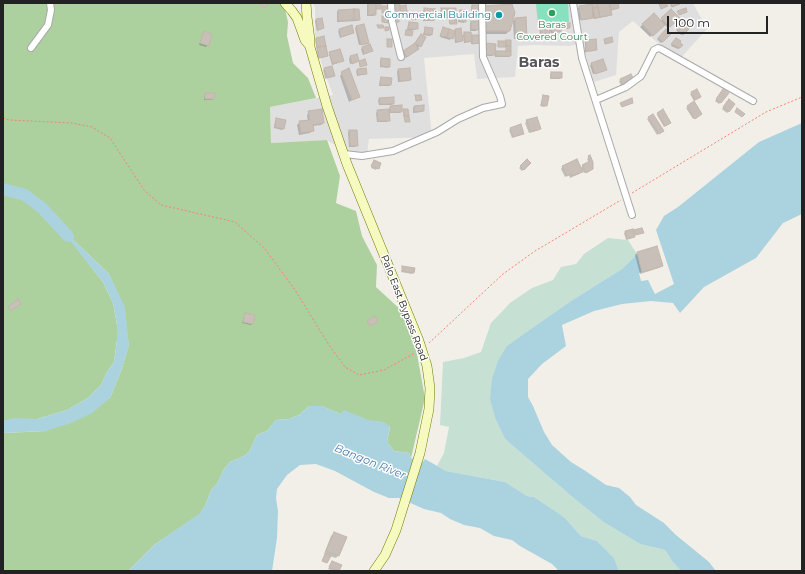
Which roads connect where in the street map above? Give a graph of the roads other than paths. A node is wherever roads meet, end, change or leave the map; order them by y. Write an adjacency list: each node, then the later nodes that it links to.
1 (50, 3): 9 (street)
2 (285, 3): 7 (main road, Palo East Bypass Road)
3 (306, 3): 8 (main road, Palo East Bypass Road)
4 (392, 3): 10 (street)
5 (482, 3): 13 (street)
6 (573, 3): 11 (street)
7 (290, 7): 8 (main road, Palo East Bypass Road)
8 (310, 46): 13 (main road, Palo East Bypass Road)
9 (31, 48)
10 (401, 57)
11 (596, 100): 12 (street); 14 (street)
12 (753, 101)
13 (344, 154): 15 (main road, Palo East Bypass Road)
14 (632, 215)
15 (374, 571)

